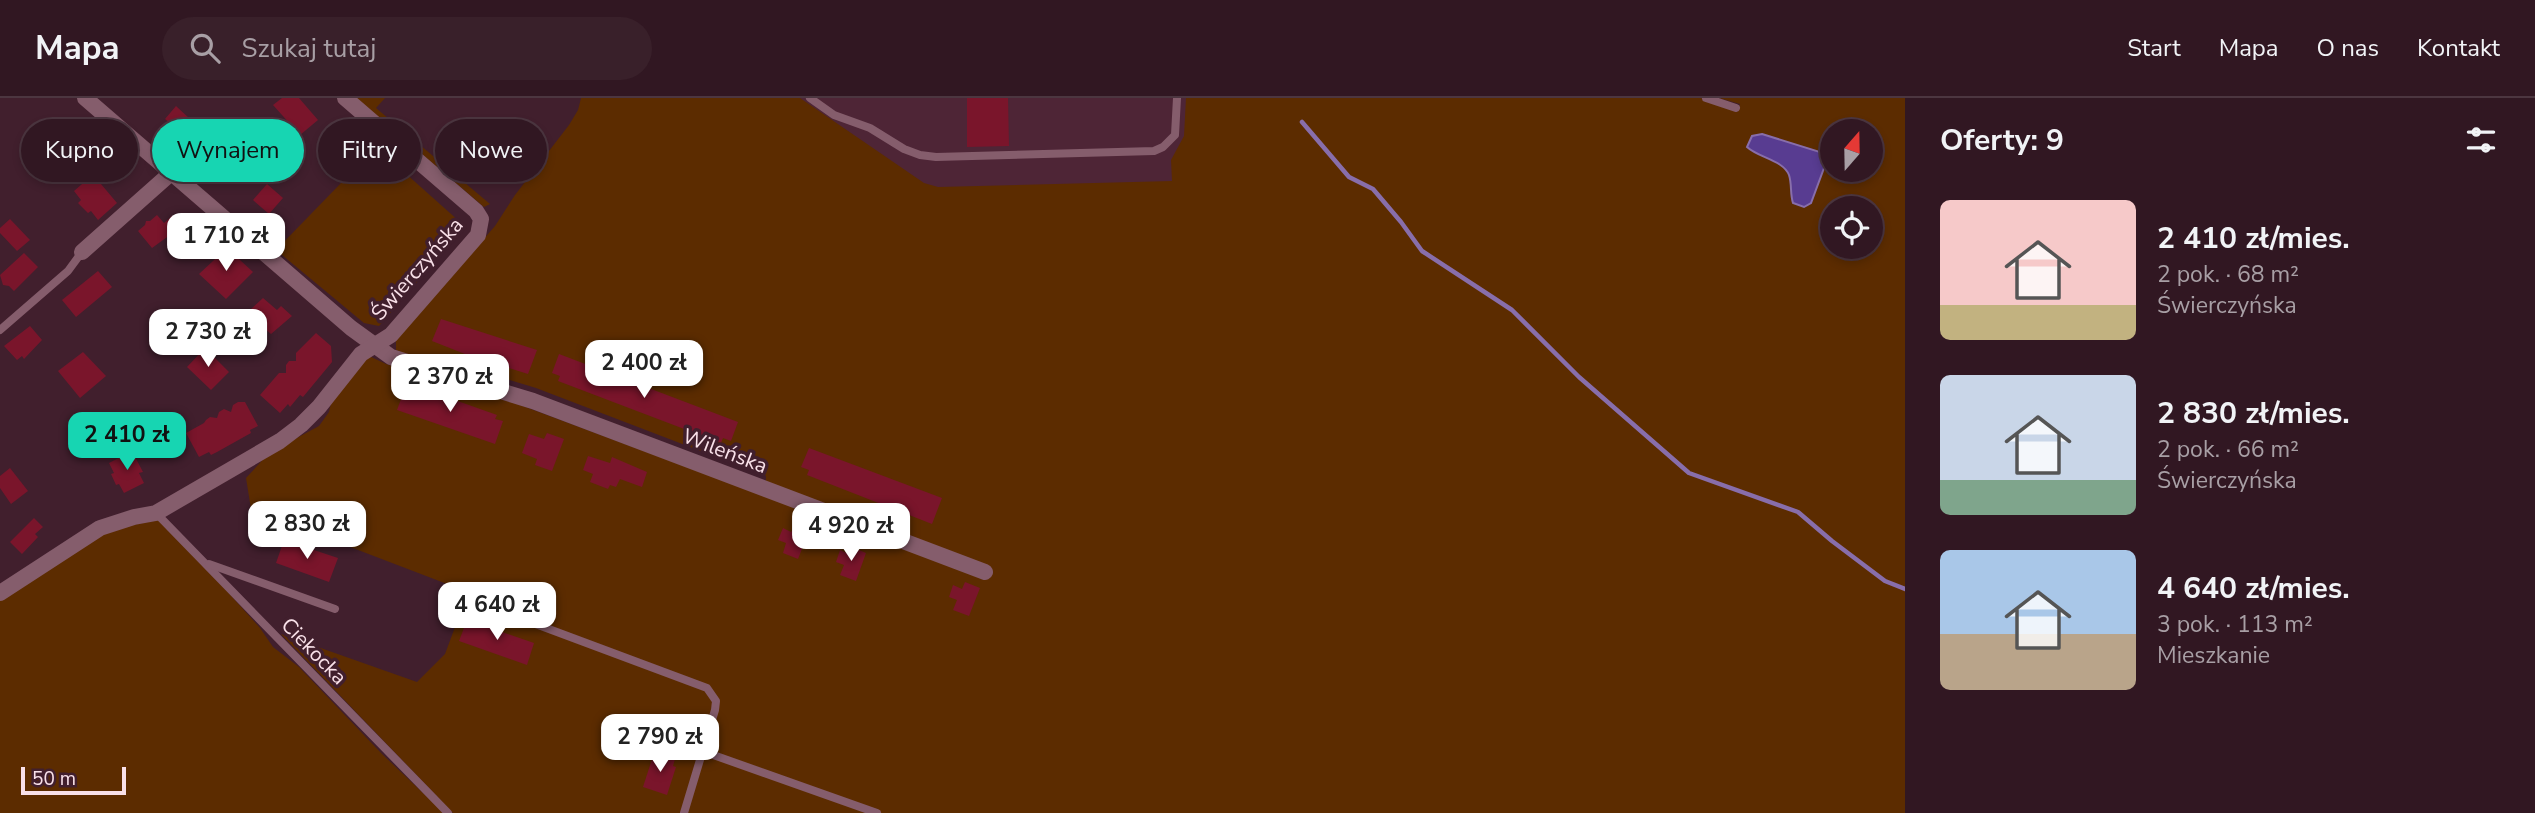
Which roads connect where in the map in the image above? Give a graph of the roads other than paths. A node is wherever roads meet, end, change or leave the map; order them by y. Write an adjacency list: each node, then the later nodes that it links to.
1 (85, 98): 7 (street, Wileńska)
2 (345, 98): 12 (street, Świerczyńska)
3 (810, 98): 4 (lane)
4 (1177, 98)
5 (1706, 98): 6 (lane)
6 (1736, 108)
7 (152, 156)
8 (161, 182): 10 (street)
9 (181, 182): 12 (street, Wileńska)
10 (82, 252): 11 (lane)
11 (0, 330)
12 (375, 344): 13 (street, Świerczyńska); 15 (street, Wileńska)
13 (156, 513): 14 (lane, Ciekocka); 16 (street, Świerczyńska)
14 (206, 564): 18 (lane); 20 (lane, Ciekocka)
15 (985, 572)
16 (0, 593)
17 (471, 600): 19 (lane)
18 (335, 609)
19 (702, 751): 21 (lane); 22 (lane)
20 (448, 813)
21 (684, 813)
22 (877, 813)

